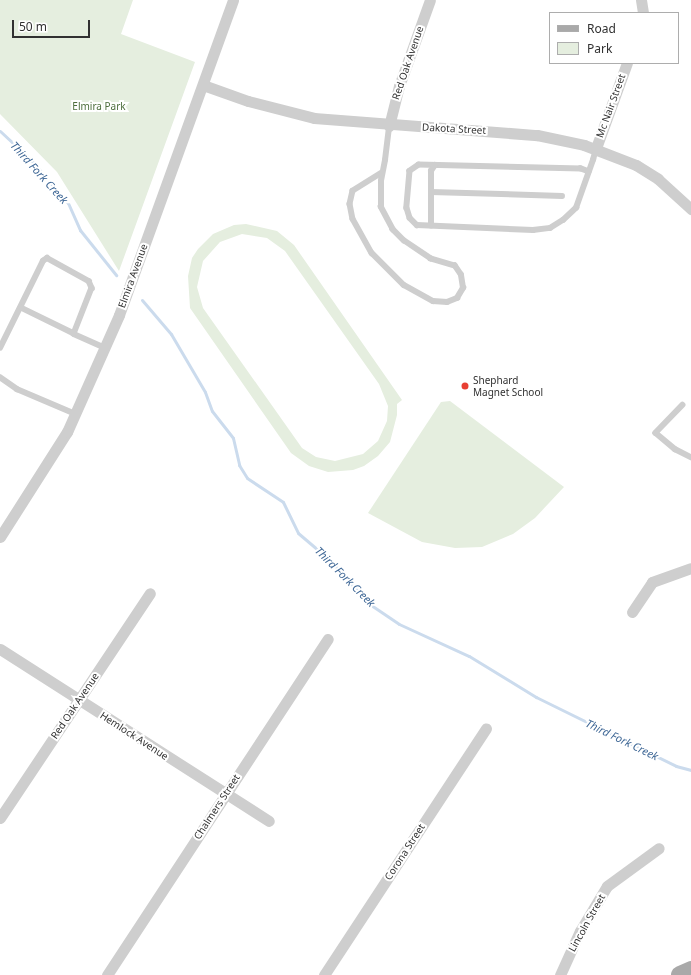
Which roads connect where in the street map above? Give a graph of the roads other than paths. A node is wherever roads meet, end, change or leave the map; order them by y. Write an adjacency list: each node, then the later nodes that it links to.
1 (233, 0): 4 (street, Elmira Avenue)
2 (430, 0): 5 (street, Red Oak Avenue)
3 (627, 64): 6 (street, Mc Nair Street)
4 (203, 86): 5 (street, Dakota Street); 17 (street, Elmira Avenue)
5 (388, 126): 6 (street, Dakota Street); 9 (lane)
6 (596, 148): 8 (lane); 12 (street, Dakota Street)
7 (435, 165): 8 (lane); 10 (lane); 13 (lane)
8 (589, 172): 13 (lane)
9 (382, 173): 9 (lane)
10 (431, 192): 11 (lane); 13 (lane)
11 (562, 196)
12 (691, 208)
13 (431, 226)
14 (21, 308): 15 (lane); 15 (lane); 16 (lane)
15 (74, 334): 17 (lane)
16 (0, 348)
17 (105, 348): 20 (street, Elmira Avenue)
18 (0, 377): 20 (lane)
19 (683, 405): 21 (lane)
20 (76, 414): 22 (street, Elmira Avenue)
21 (691, 456)
22 (0, 537)
23 (691, 568): 25 (street)
24 (150, 593): 28 (street, Red Oak Avenue)
25 (632, 612)
26 (328, 639): 30 (street, Chalmers Street)
27 (0, 649): 28 (street, Hemlock Avenue)
28 (79, 700): 30 (street, Hemlock Avenue); 31 (street, Red Oak Avenue)
29 (486, 728): 36 (street, Corona Street)
30 (225, 794): 32 (street, Hemlock Avenue); 35 (street, Chalmers Street)
31 (0, 818)
32 (268, 821)
33 (659, 848): 37 (street, Lincoln Street)
34 (691, 970): 38 (main road)
35 (107, 975)
36 (324, 975)
37 (560, 975)
38 (680, 975)

